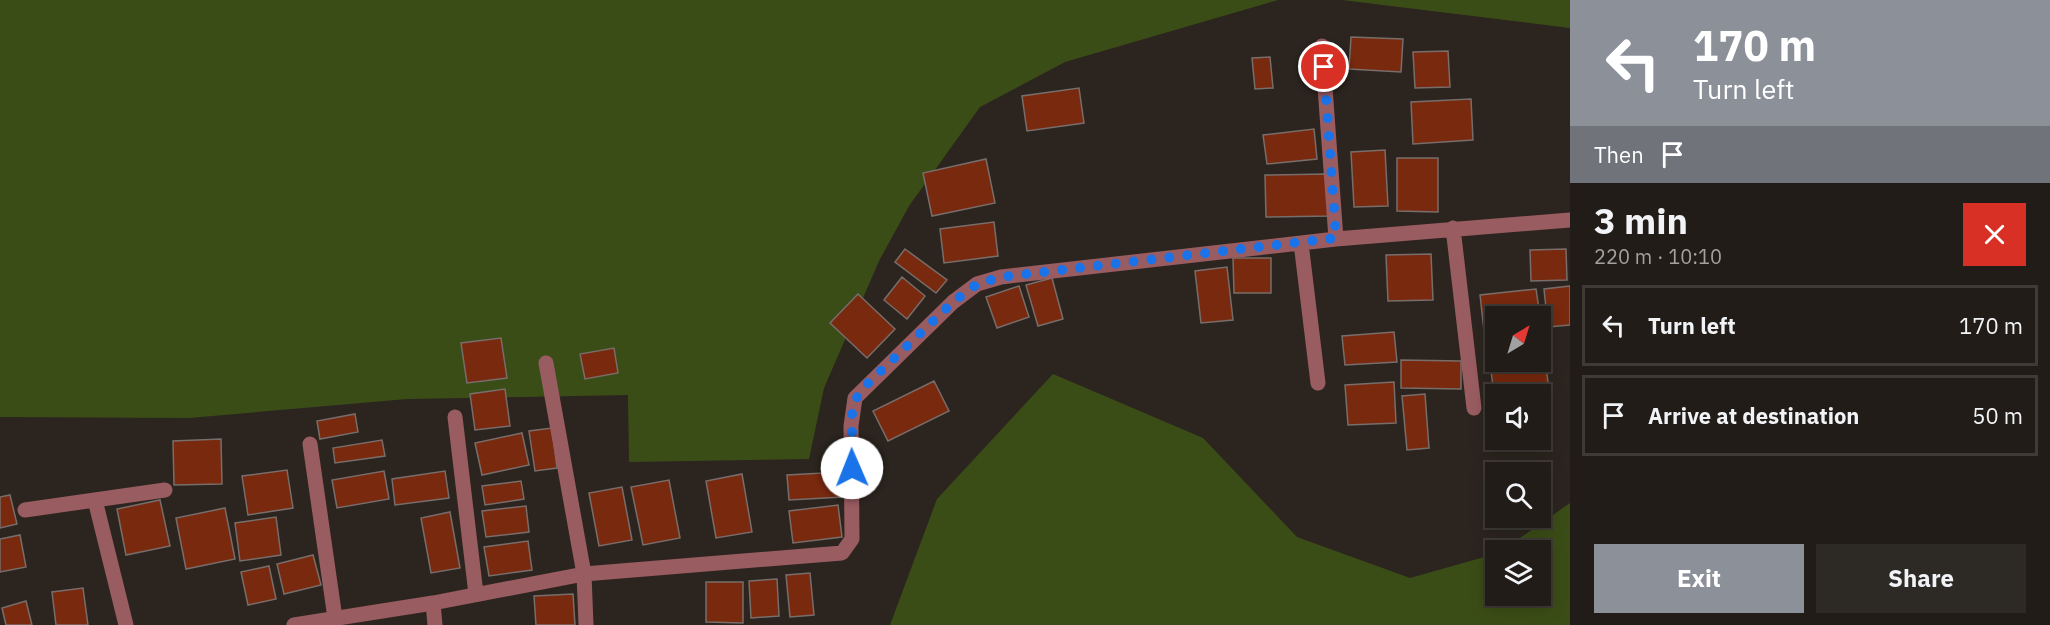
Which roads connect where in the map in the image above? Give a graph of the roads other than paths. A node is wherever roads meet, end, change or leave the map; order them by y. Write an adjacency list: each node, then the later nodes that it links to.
1 (1322, 46): 4 (street)
2 (1570, 220): 3 (street)
3 (1453, 228): 4 (street); 8 (street)
4 (1336, 238): 5 (street)
5 (1301, 243): 7 (street); 14 (street)
6 (546, 363): 14 (street)
7 (1318, 383)
8 (1474, 408)
9 (455, 417): 15 (street)
10 (310, 444): 17 (street)
11 (165, 490): 12 (street)
12 (95, 500): 13 (street); 18 (street)
13 (25, 510)
14 (584, 574): 15 (street); 21 (street)
15 (476, 594): 16 (street)
16 (433, 603): 17 (street); 20 (street)
17 (336, 618): 19 (street)
18 (126, 625)
19 (294, 625)
20 (435, 625)
21 (586, 625)

